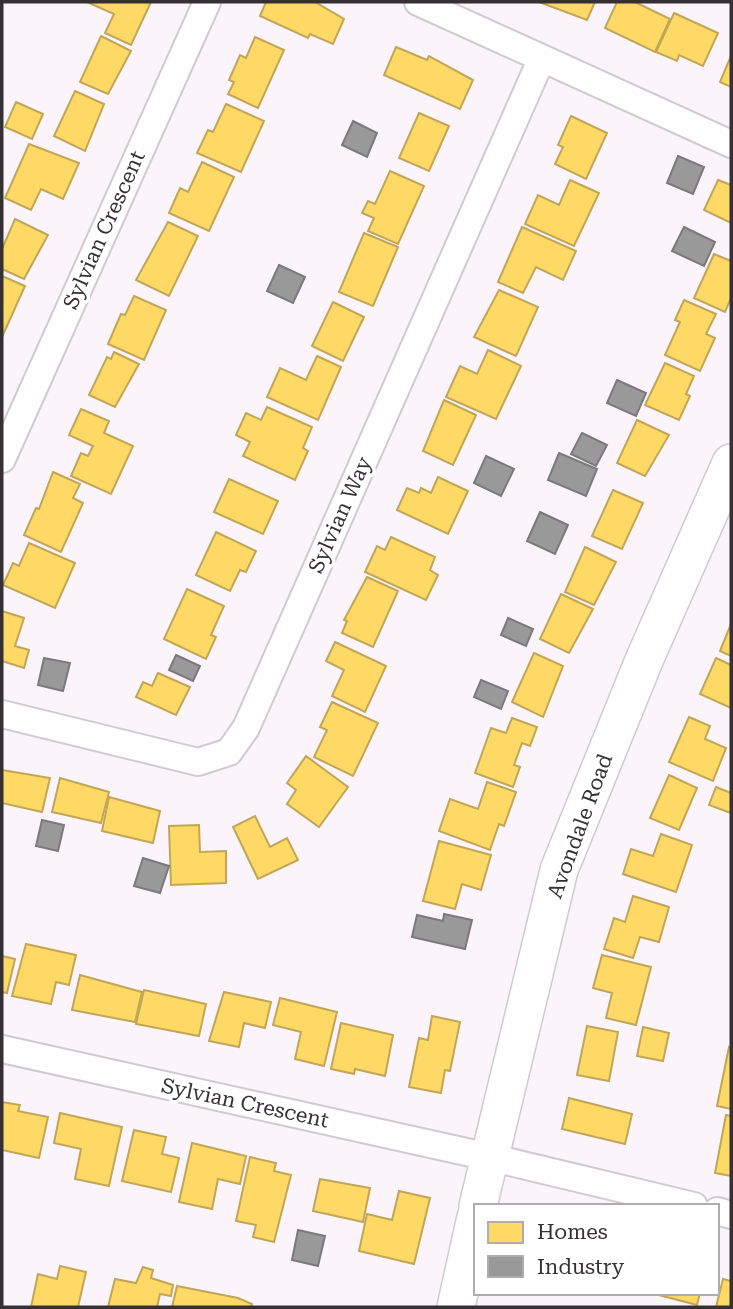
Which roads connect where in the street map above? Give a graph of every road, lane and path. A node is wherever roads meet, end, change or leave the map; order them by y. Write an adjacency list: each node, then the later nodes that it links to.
1 (207, 2): 5 (street, Sylvian Crescent)
2 (418, 2): 3 (street)
3 (541, 60): 4 (street); 7 (street, Sylvian Way)
4 (731, 144)
5 (2, 459)
6 (729, 476): 9 (street, Avondale Road)
7 (2, 713)
8 (2, 1049): 9 (street, Sylvian Crescent)
9 (489, 1157): 10 (street, Avondale Road); 11 (street, Sylvian Crescent)
10 (478, 1204)
11 (686, 1204)
12 (474, 1226): 13 (street)
13 (456, 1307)

